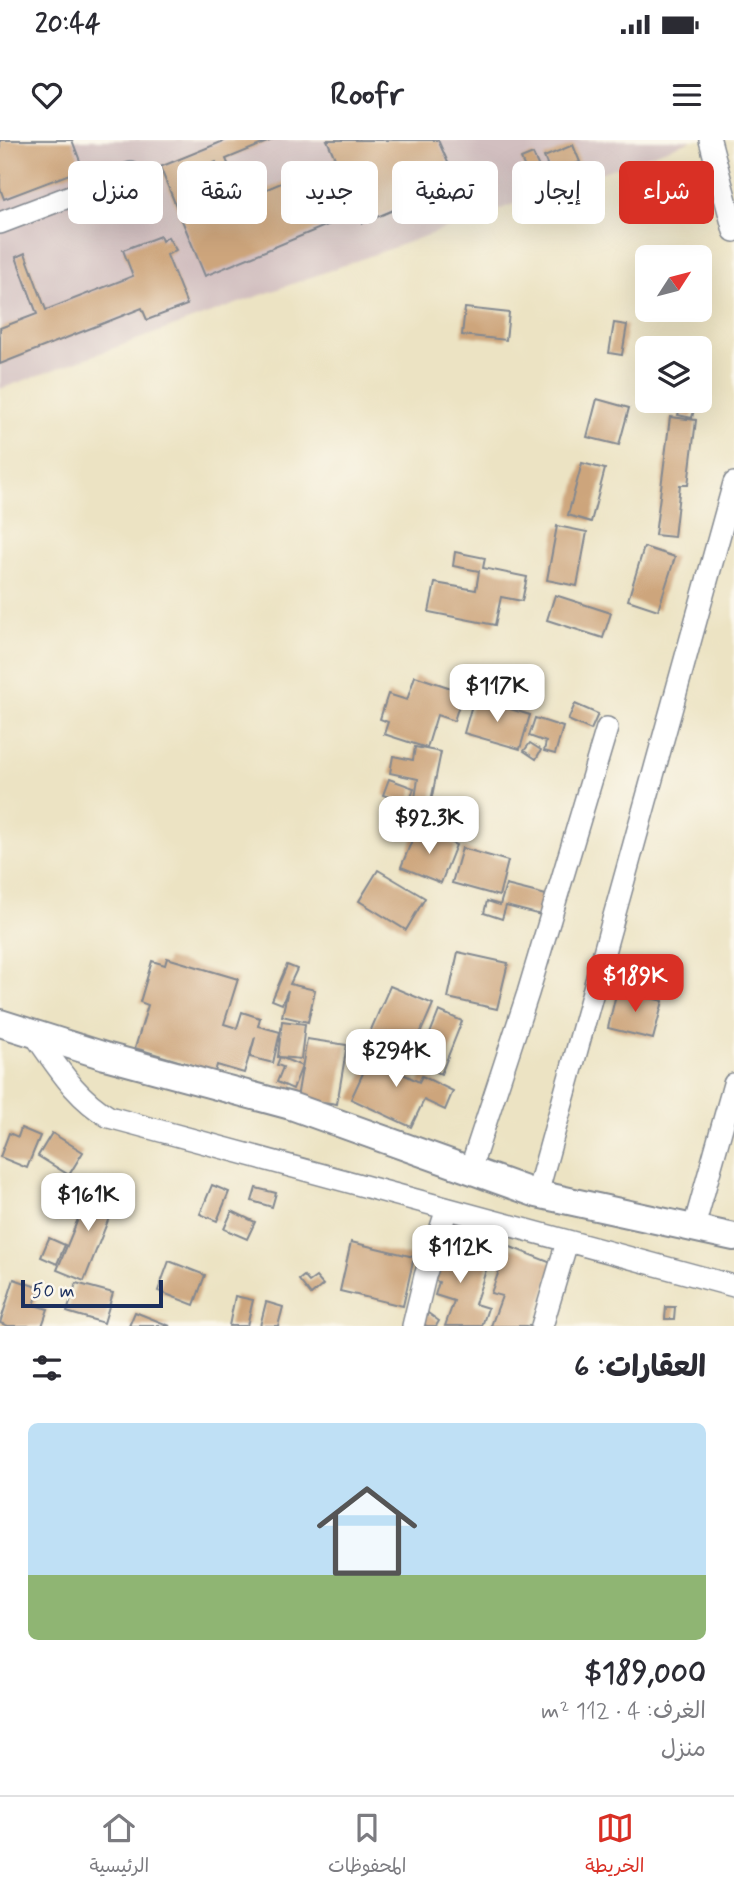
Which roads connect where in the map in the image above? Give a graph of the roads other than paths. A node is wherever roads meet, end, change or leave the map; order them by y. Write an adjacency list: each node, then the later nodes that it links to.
1 (710, 140): 4 (street)
2 (68, 197): 3 (street)
3 (0, 223)
4 (734, 231)
5 (734, 483): 11 (street)
6 (607, 728): 10 (street)
7 (0, 1023): 8 (main road)
8 (34, 1034): 10 (main road); 12 (street)
9 (734, 1084): 13 (street)
10 (470, 1170): 11 (main road)
11 (537, 1194): 13 (main road)
12 (447, 1209): 15 (street); 17 (street)
13 (694, 1227): 14 (main road)
14 (734, 1237)
15 (567, 1242): 16 (street); 18 (street)
16 (734, 1286)
17 (413, 1326)
18 (542, 1326)

